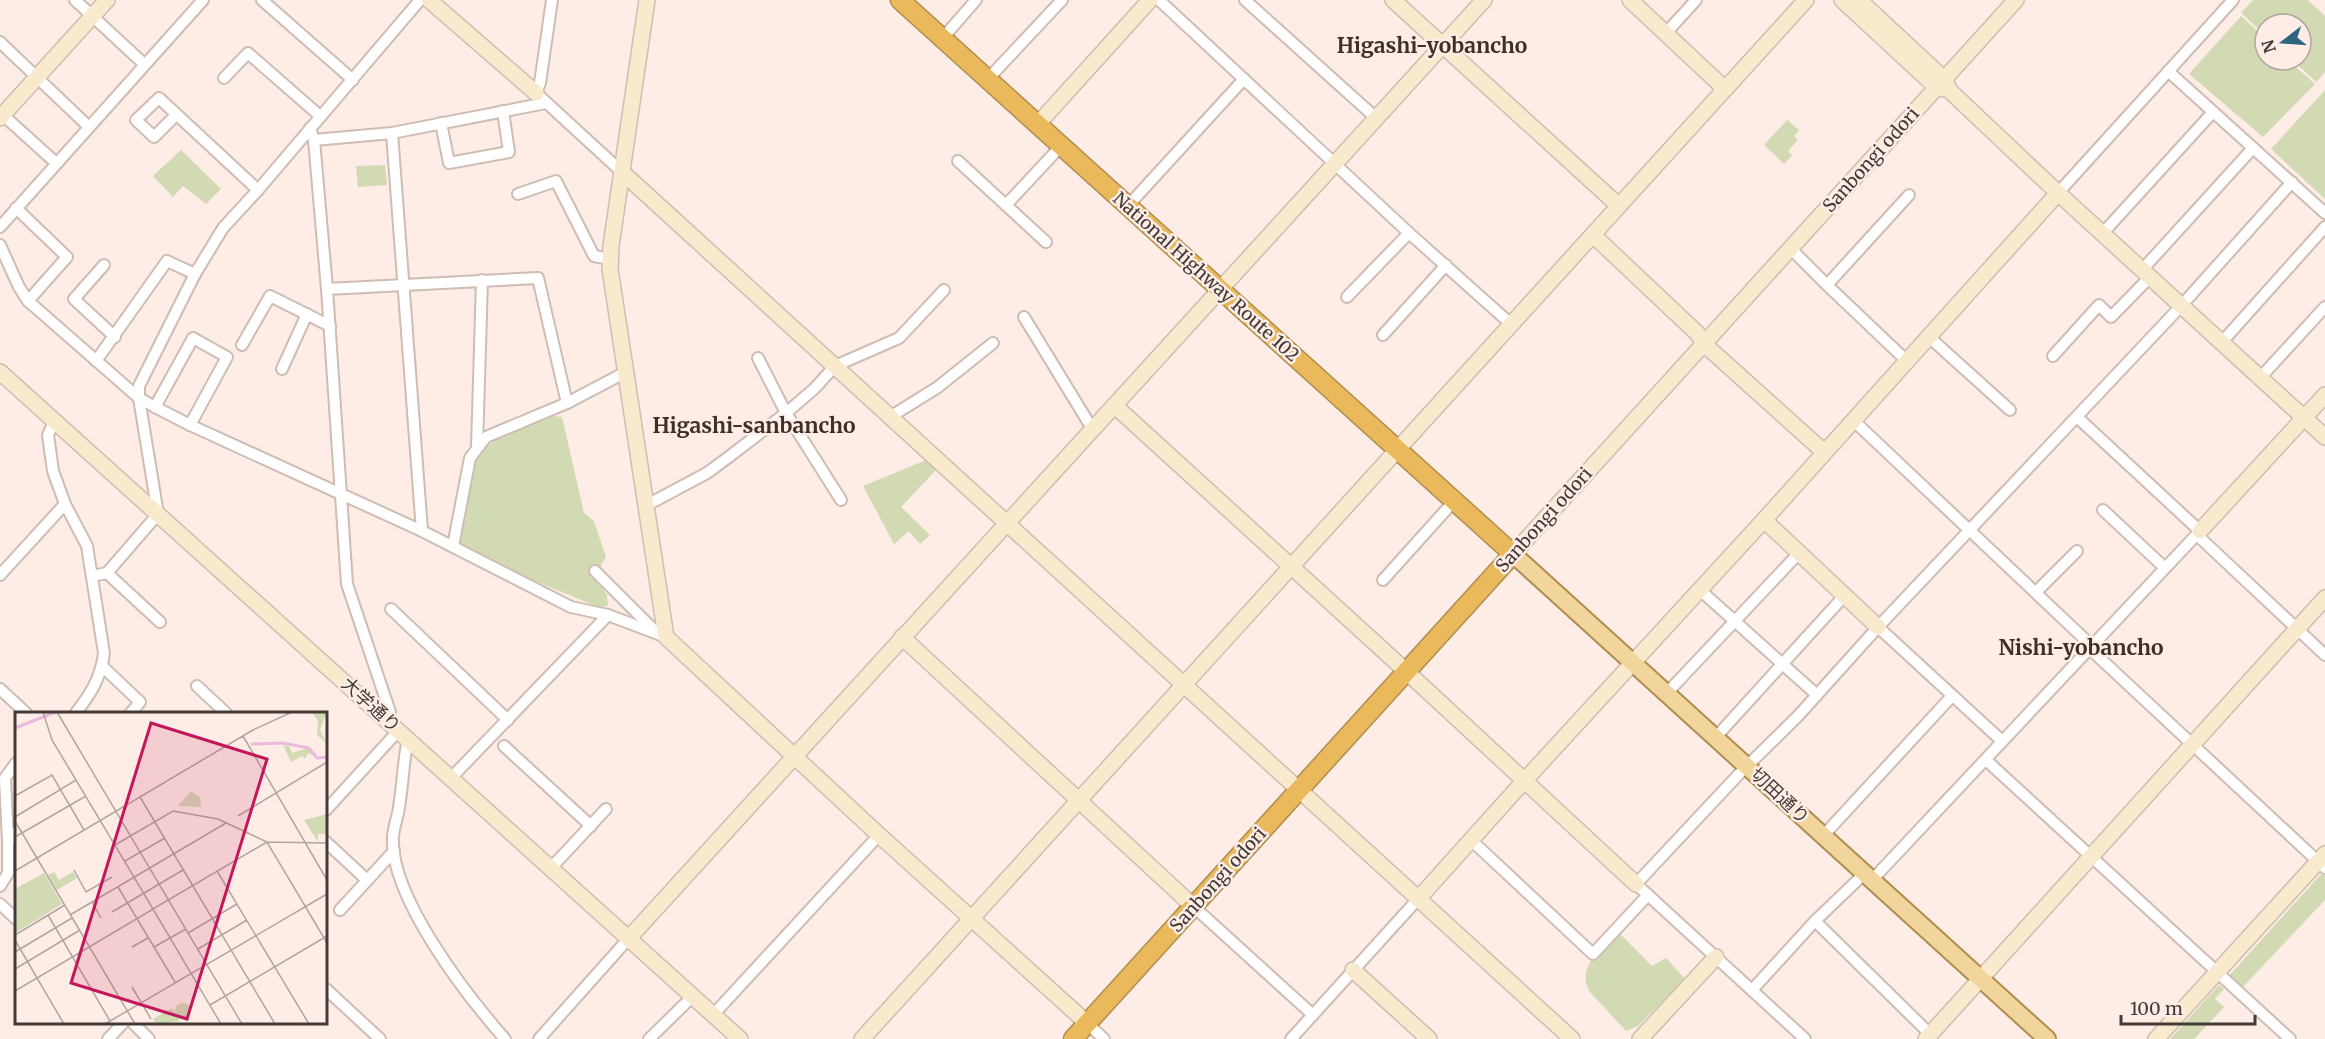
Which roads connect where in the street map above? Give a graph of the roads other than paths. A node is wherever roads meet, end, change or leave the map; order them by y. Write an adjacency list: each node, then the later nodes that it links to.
1 (75, 0): 25 (street)
2 (107, 0): 25 (street)
3 (186, 0): 24 (street)
4 (262, 0): 35 (street)
5 (420, 0): 35 (street)
6 (429, 0): 39 (street)
7 (552, 0): 39 (street)
8 (647, 0): 57 (street)
9 (900, 0): 27 (highway, National Highway Route 102)
10 (976, 0): 27 (street)
11 (1062, 0): 36 (street)
12 (1150, 0): 47 (street)
13 (1159, 0): 34 (street)
14 (1245, 0): 45 (street)
15 (1393, 0): 29 (street)
16 (1484, 0): 29 (street)
17 (1630, 0): 26 (street)
18 (1696, 0): 26 (street)
19 (1806, 0): 38 (street)
20 (1842, 0): 37 (street)
21 (1859, 0): 37 (street)
22 (2016, 0): 37 (street, Sanbongi odori)
23 (2234, 0): 31 (street)
24 (199, 4): 30 (street)
25 (92, 16): 30 (street); 32 (street)
26 (1666, 33): 38 (street)
27 (942, 39): 36 (highway, National Highway Route 102)
28 (0, 42): 32 (street)
29 (1443, 45): 45 (street); 64 (street)
30 (144, 64): 48 (street)
31 (2168, 71): 41 (street); 60 (street)
32 (37, 76): 43 (street); 48 (street)
33 (224, 78): 44 (street)
34 (1244, 79): 56 (street); 65 (street)
35 (353, 80): 44 (street)
36 (987, 80): 47 (highway, National Highway Route 102)
37 (1943, 86): 60 (street); 75 (street, Sanbongi odori)
38 (1725, 89): 64 (street)
39 (541, 98): 40 (street); 57 (street)
40 (503, 111): 46 (street); 46 (street)
41 (2213, 112): 53 (street); 71 (street)
42 (176, 115): 59 (street)
43 (1, 116): 55 (street)
44 (320, 116): 49 (street)
45 (1376, 118): 56 (street)
46 (441, 123): 50 (street)
47 (1037, 125): 52 (highway, National Highway Route 102)
48 (88, 126): 55 (street)
49 (310, 128): 51 (street); 59 (street)
50 (392, 133): 51 (street); 82 (street)
51 (314, 140): 84 (street)
52 (1061, 146): 63 (street); 65 (highway, National Highway Route 102)
53 (2253, 148): 58 (street); 79 (street)
54 (958, 161): 63 (street)
55 (56, 163): 66 (street)
56 (1336, 163): 70 (street); 86 (street)
57 (623, 173): 76 (street); 106 (street)
58 (2292, 182): 67 (street); 89 (street)
59 (258, 190): 80 (street)
60 (2058, 193): 71 (street); 97 (street)
61 (518, 195): 76 (street)
62 (1909, 195): 83 (street)
63 (1006, 205): 73 (street)
64 (1619, 206): 72 (street)
65 (1127, 207): 86 (highway, National Highway Route 102)
66 (16, 208): 69 (street); 88 (street)
67 (2325, 213)
68 (2325, 226): 98 (street)
69 (0, 227)
70 (1409, 233): 78 (street); 87 (street)
71 (2103, 233): 79 (street)
72 (1593, 235): 93 (street); 100 (street)
73 (1046, 242)
74 (0, 245): 88 (street)
75 (1790, 248): 83 (street); 100 (street, Sanbongi odori)
76 (610, 260): 109 (street)
77 (104, 265): 96 (street)
78 (1446, 265): 93 (street); 95 (street)
79 (2146, 273): 89 (street); 102 (street)
80 (195, 274): 96 (street); 112 (street)
81 (482, 280): 82 (street); 113 (street); 126 (street)
82 (404, 284): 84 (street); 139 (street)
83 (1827, 285): 105 (street)
84 (327, 289): 94 (street)
85 (944, 290): 106 (street)
86 (1220, 290): 114 (street); 127 (highway, National Highway Route 102)
87 (1347, 297)
88 (28, 301): 104 (street)
89 (2182, 305): 98 (street); 119 (street)
90 (2325, 307): 110 (street)
91 (307, 314): 94 (street); 101 (street); 107 (street)
92 (1024, 317): 124 (street)
93 (1512, 325): 127 (street)
94 (330, 326): 129 (street)
95 (1383, 335)
96 (115, 337): 104 (street)
97 (1929, 337): 105 (street); 116 (street)
98 (2222, 342): 110 (street)
99 (993, 343): 118 (street)
100 (1704, 344): 128 (street); 144 (street, Sanbongi odori)
101 (242, 345)
102 (2053, 356)
103 (758, 358): 117 (street)
104 (96, 361): 112 (street)
105 (1907, 362): 121 (street)
106 (835, 366): 117 (street); 118 (street)
107 (282, 369)
108 (0, 372): 122 (street, 大学通り)
109 (626, 372): 113 (street); 133 (street)
110 (2260, 378): 120 (street)
111 (2325, 395): 120 (street)
112 (139, 398): 115 (street); 135 (street)
113 (567, 403): 126 (street)
114 (1115, 406): 124 (street); 145 (street)
115 (155, 407): 123 (street); 123 (street)
116 (2010, 410)
117 (786, 413): 130 (street); 133 (street)
118 (890, 417): 137 (street)
119 (2077, 417): 138 (street); 140 (street)
120 (2305, 418): 125 (street); 140 (street)
121 (1854, 421): 128 (street); 138 (street)
122 (54, 422): 132 (street); 135 (street, 大学通り)
123 (190, 425): 129 (street)
124 (1093, 429): 137 (street)
125 (2325, 437)
126 (477, 447): 141 (street)
127 (1397, 450): 131 (highway, National Highway Route 102); 145 (street)
128 (1824, 452): 136 (street)
129 (341, 493): 139 (street); 181 (street)
130 (841, 500)
131 (1454, 501): 144 (highway, National Highway Route 102); 151 (street)
132 (64, 504): 149 (street); 150 (street)
133 (647, 505): 162 (street)
134 (2103, 510): 146 (street)
135 (158, 514): 148 (street); 181 (street, 大学通り)
136 (1764, 520): 143 (street); 152 (street)
137 (1006, 523): 163 (street); 170 (street)
138 (1969, 530): 153 (street); 160 (street)
139 (423, 531): 141 (street)
140 (2199, 533): 146 (street); 161 (street)
141 (453, 546): 157 (street)
142 (2077, 550): 153 (street)
143 (1799, 553): 154 (street); 159 (street)
144 (1513, 554): 166 (main road, 切田通り); 169 (highway, Sanbongi odori)
145 (1291, 566): 169 (street); 170 (street)
146 (2165, 568): 164 (street)
147 (595, 571): 162 (street)
148 (106, 573): 150 (street); 158 (street)
149 (0, 575)
150 (92, 576): 167 (street)
151 (1383, 580)
152 (1700, 590): 159 (street); 166 (street)
153 (2036, 592): 164 (street)
154 (1845, 595): 160 (street); 168 (street)
155 (2325, 598): 161 (street)
156 (391, 609): 180 (street)
157 (608, 615): 162 (street); 180 (street)
158 (160, 622)
159 (1734, 622): 168 (street); 173 (street)
160 (1878, 627): 174 (street); 175 (street)
161 (2297, 628): 165 (street); 184 (street)
162 (662, 636): 186 (street)
163 (902, 637): 186 (street); 193 (street)
164 (2091, 648): 183 (street); 184 (street)
165 (2325, 655)
166 (1634, 662): 173 (main road, 切田通り); 191 (street)
167 (102, 666): 177 (street); 178 (street)
168 (1783, 666): 174 (street); 182 (street)
169 (1407, 672): 191 (street); 192 (highway, Sanbongi odori)
170 (1184, 684): 192 (street); 193 (street)
171 (197, 686): 179 (street)
172 (0, 688): 176 (street)
173 (1667, 693): 182 (main road, 切田通り)
174 (1817, 695): 189 (street)
175 (1952, 696): 183 (street); 199 (street)
176 (25, 712)
177 (76, 712)
178 (132, 712)
179 (225, 712)
180 (508, 720): 190 (street)
181 (399, 730): 190 (street, 大学通り); 194 (street); 203 (street)
182 (1716, 737): 189 (main road, 切田通り)
183 (2002, 741): 187 (street)
184 (2192, 744): 204 (street); 205 (street)
185 (504, 746): 196 (street)
186 (794, 756): 198 (street); 219 (street)
187 (1986, 760): 204 (street); 207 (street)
188 (15, 764): 201 (street)
189 (1747, 766): 199 (main road, 切田通り); 209 (street)
190 (452, 777): 206 (street, 大学通り)
191 (1524, 780): 200 (street); 209 (street)
192 (1300, 791): 212 (street); 214 (highway, Sanbongi odori)
193 (1078, 801): 214 (street); 217 (street)
194 (327, 805)
195 (606, 809): 196 (street)
196 (591, 826): 206 (street)
197 (15, 833): 201 (street)
198 (879, 835): 217 (street); 227 (street)
199 (1823, 836): 207 (main road, 切田通り)
200 (1471, 840): 211 (street); 212 (street)
201 (8, 842): 210 (street)
202 (327, 843): 208 (street)
203 (394, 851): 208 (street); 236 (street)
204 (2091, 856): 222 (street); 223 (street)
205 (2323, 862): 222 (street)
206 (550, 869): 219 (street, 大学通り)
207 (1869, 876): 218 (street); 223 (main road, 切田通り)
208 (367, 880): 215 (street)
209 (1636, 884): 211 (street)
210 (0, 886)
211 (1648, 896): 220 (street)
212 (1418, 899): 221 (street); 245 (street)
213 (0, 904): 216 (street)
214 (1194, 907): 228 (street); 229 (highway, Sanbongi odori)
215 (340, 910)
216 (15, 917)
217 (972, 918): 229 (street); 240 (street)
218 (1815, 921): 225 (street); 232 (street)
219 (629, 938): 226 (street, 大学通り); 237 (street)
220 (1716, 957): 225 (street); 246 (street)
221 (1353, 970): 228 (street); 244 (street)
222 (2217, 973): 249 (street); 250 (street)
223 (1981, 978): 232 (street); 248 (main road, 切田通り)
224 (327, 990): 235 (street)
225 (1752, 990): 247 (street)
226 (693, 996): 227 (street, 大学通り); 238 (street)
227 (713, 1015): 239 (street, 大学通り)
228 (1313, 1015): 243 (street)
229 (1087, 1023): 241 (highway, Sanbongi odori); 242 (street)
230 (123, 1024): 233 (street)
231 (133, 1024): 234 (street)
232 (1928, 1037)
233 (108, 1039)
234 (149, 1039)
235 (380, 1039)
236 (505, 1039)
237 (539, 1039)
238 (649, 1039)
239 (740, 1039)
240 (862, 1039)
241 (1073, 1039)
242 (1104, 1039)
243 (1291, 1039)
244 (1428, 1039)
245 (1572, 1039)
246 (1640, 1039)
247 (1805, 1039)
248 (2047, 1039)
249 (2156, 1039)
250 (2290, 1039)

